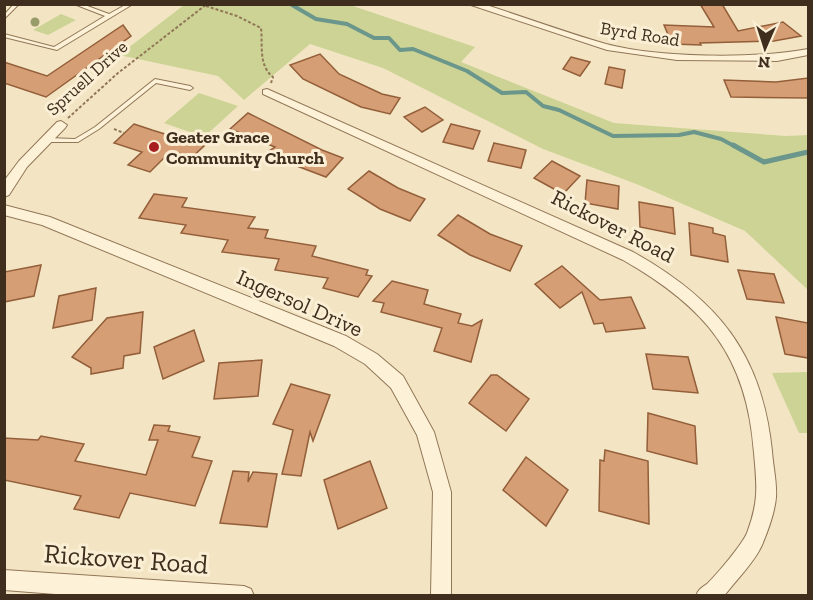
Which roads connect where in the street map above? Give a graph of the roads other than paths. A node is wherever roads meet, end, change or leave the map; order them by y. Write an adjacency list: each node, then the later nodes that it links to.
1 (17, 4): 6 (lane)
2 (75, 4): 5 (lane)
3 (131, 4): 5 (lane)
4 (472, 4): 8 (street, Byrd Road)
5 (109, 16): 7 (lane)
6 (4, 18)
7 (4, 35)
8 (808, 52)
9 (270, 84): 18 (street, Rickover Road)
10 (190, 88): 12 (lane)
11 (61, 124): 12 (street, Spruell Drive)
12 (47, 140): 13 (street, Spruell Drive)
13 (4, 192)
14 (4, 210): 17 (street, Ingersol Drive)
15 (4, 580): 16 (street, Rickover Road)
16 (244, 596)
17 (441, 596)
18 (706, 596)

